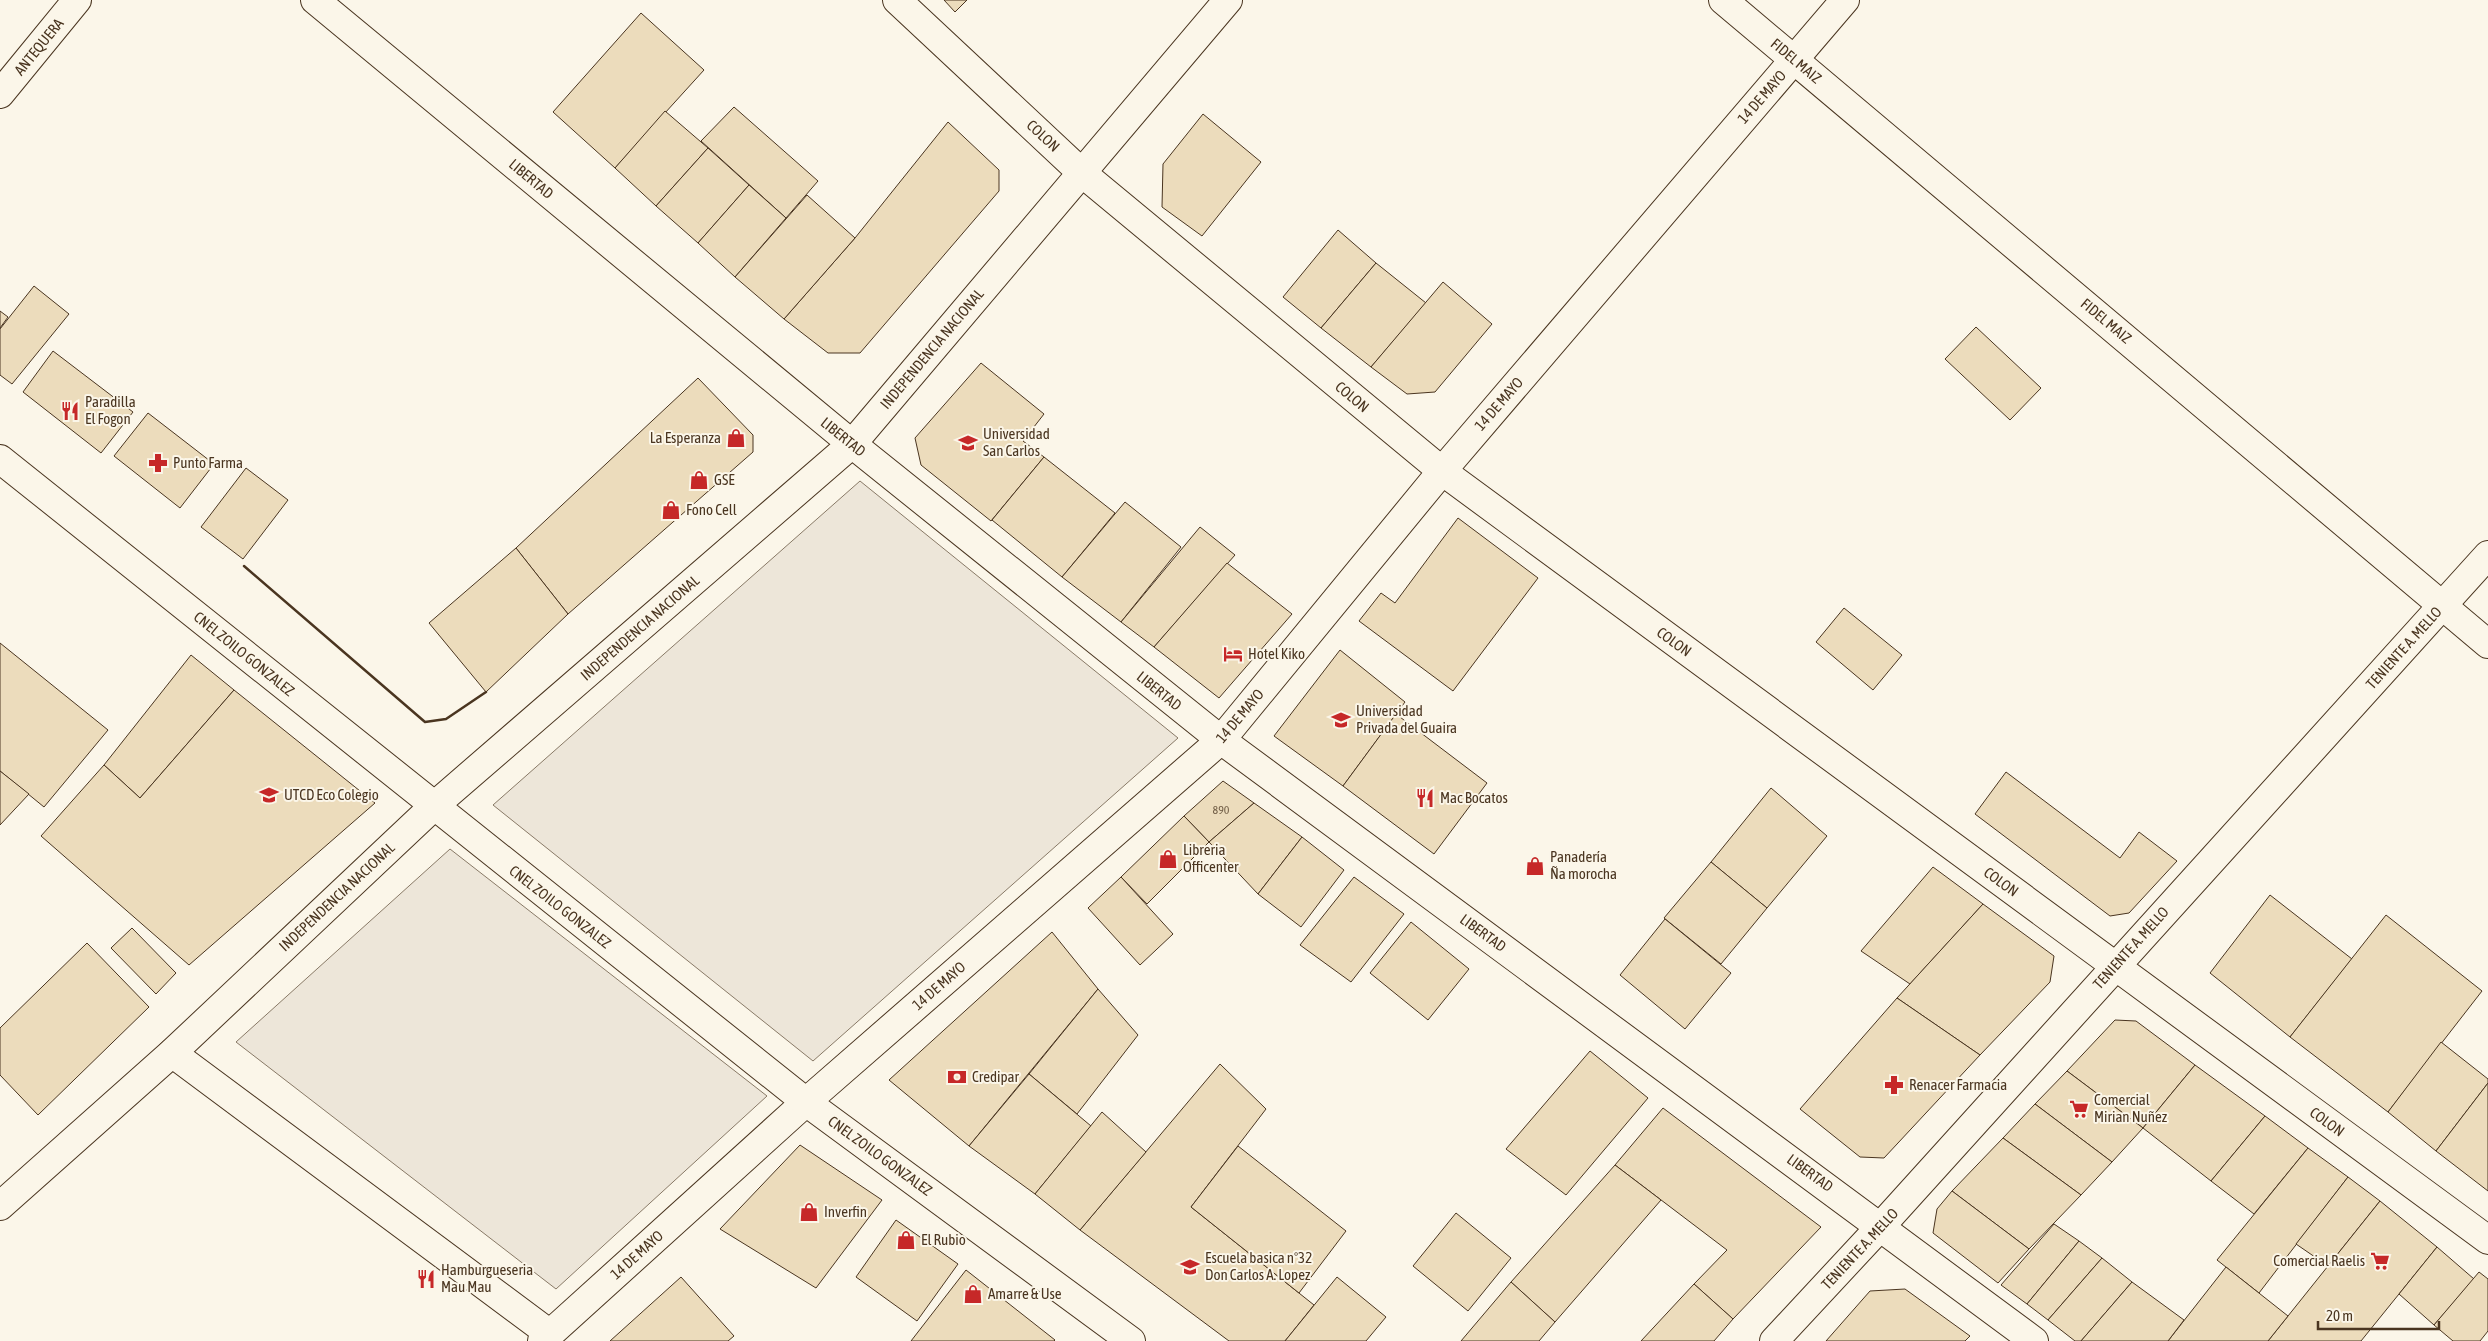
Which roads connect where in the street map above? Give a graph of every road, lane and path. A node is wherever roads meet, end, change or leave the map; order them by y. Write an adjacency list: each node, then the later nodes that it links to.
1 (77, 0): 8 (street, ANTEQUERA)
2 (315, 0): 10 (street, LIBERTAD)
3 (897, 0): 9 (street, COLON)
4 (1228, 0): 9 (street, INDEPENDENCIA NACIONAL)
5 (1723, 0): 7 (street, FIDEL MAIZ)
6 (1845, 0): 7 (street, 14 DE MAYO)
7 (1795, 59): 12 (street, 14 DE MAYO); 14 (street, FIDEL MAIZ)
8 (0, 94)
9 (1082, 173): 10 (street, INDEPENDENCIA NACIONAL); 12 (street, COLON)
10 (852, 444): 16 (street, LIBERTAD); 17 (street, INDEPENDENCIA NACIONAL)
11 (0, 459): 17 (street, CNEL ZOILO GONZALEZ)
12 (1442, 471): 16 (street, 14 DE MAYO); 18 (street, COLON)
13 (2488, 555): 14 (street, TENIENTE A. MELLO)
14 (2442, 606): 15 (street, FIDEL MAIZ); 18 (street, TENIENTE A. MELLO)
15 (2488, 644)
16 (1221, 740): 20 (street, 14 DE MAYO); 22 (street, LIBERTAD)
17 (434, 806): 19 (street, INDEPENDENCIA NACIONAL); 20 (street, CNEL ZOILO GONZALEZ)
18 (2115, 966): 22 (street, TENIENTE A. MELLO); 23 (street, COLON)
19 (172, 1052): 21 (street, INDEPENDENCIA NACIONAL); 24 (street)
20 (806, 1102): 24 (street, 14 DE MAYO); 25 (street, CNEL ZOILO GONZALEZ)
21 (0, 1206)
22 (1881, 1226): 26 (street, TENIENTE A. MELLO); 27 (street, LIBERTAD)
23 (2488, 1240)
24 (546, 1337)
25 (1132, 1341)
26 (1774, 1341)
27 (2034, 1341)

